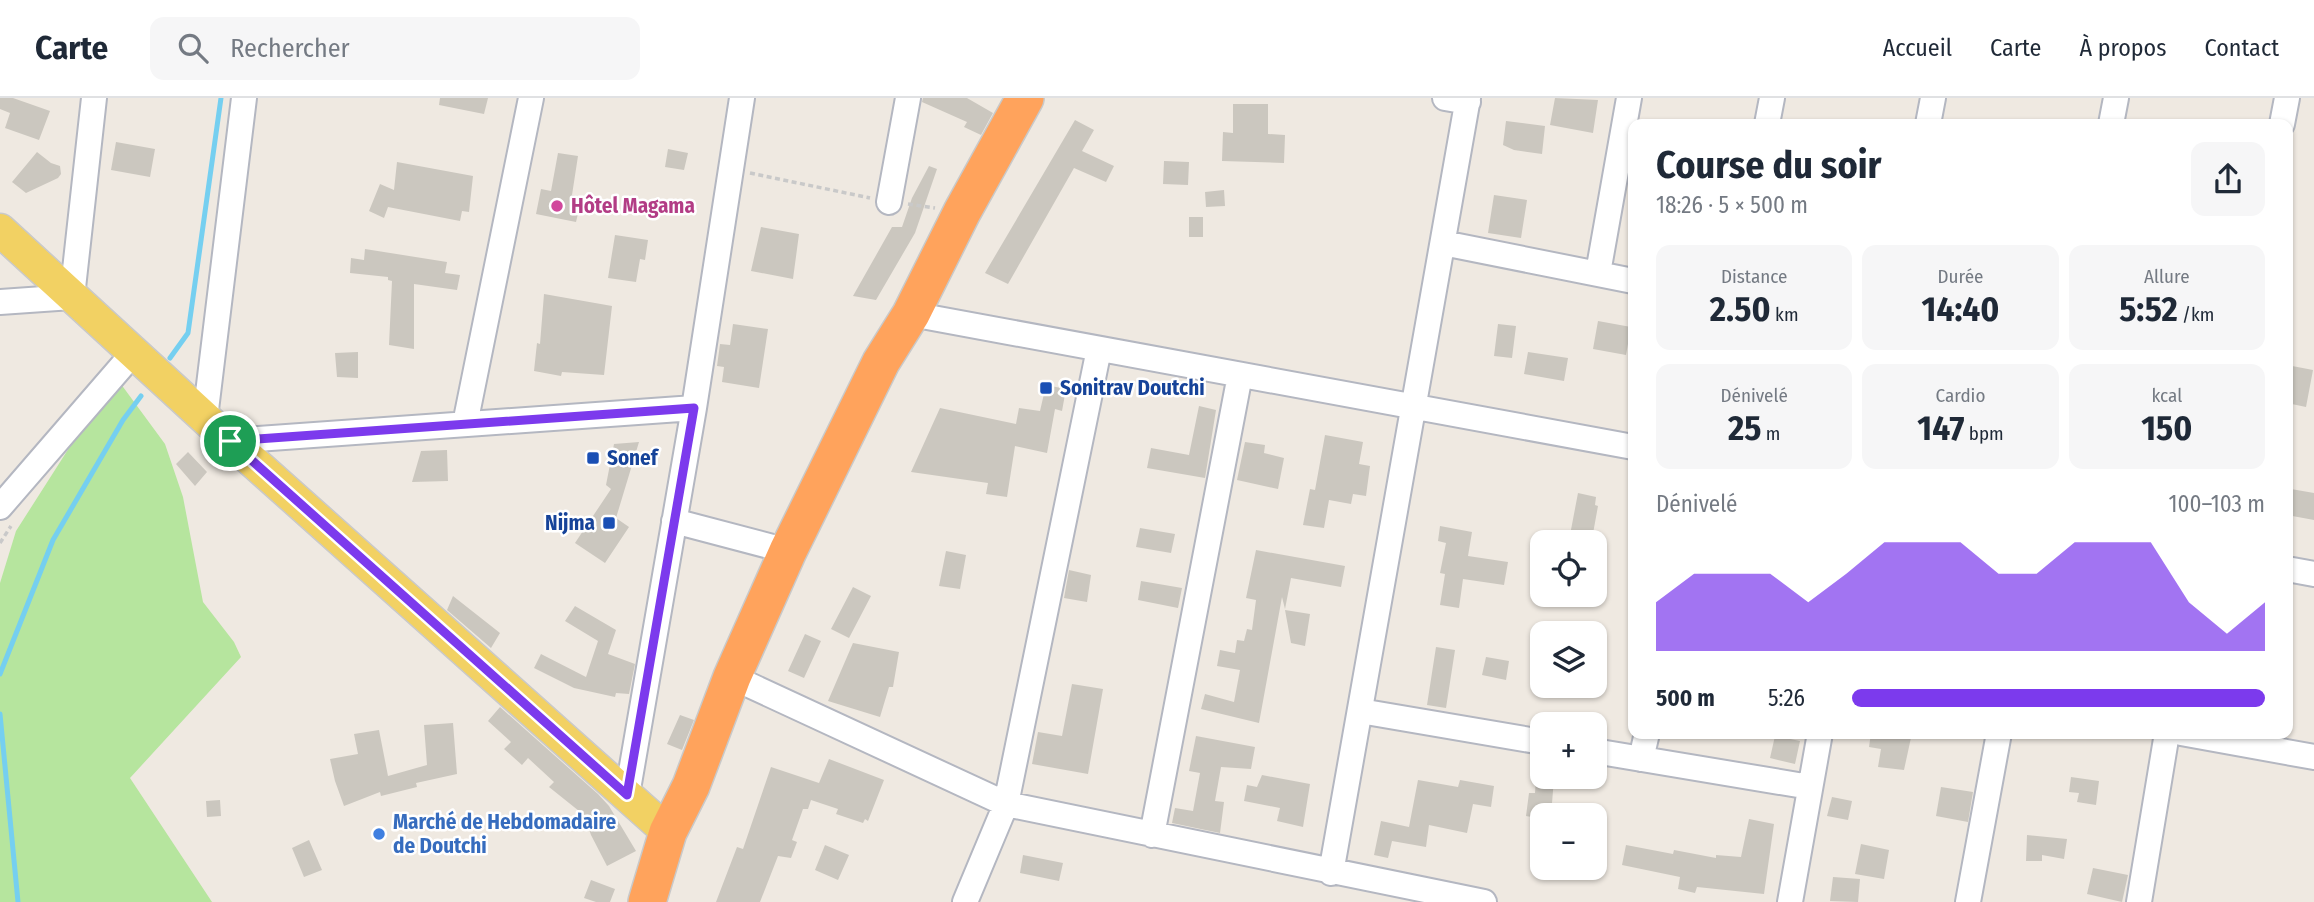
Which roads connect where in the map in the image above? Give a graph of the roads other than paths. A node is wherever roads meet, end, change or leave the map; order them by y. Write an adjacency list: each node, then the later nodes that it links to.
1 (94, 98): 22 (street)
2 (244, 98): 30 (street)
3 (531, 98): 31 (street)
4 (742, 98): 29 (street)
5 (908, 98): 17 (street)
6 (1025, 98): 24 (highway)
7 (1629, 98): 20 (street)
8 (1772, 98): 13 (street)
9 (1933, 98): 14 (street)
10 (2116, 98): 15 (street)
11 (2287, 98): 16 (street)
12 (1460, 99): 19 (street)
13 (1768, 119)
14 (1929, 119)
15 (2112, 119)
16 (2283, 119)
17 (888, 202)
18 (0, 230): 22 (main road)
19 (1443, 243): 20 (street); 28 (street)
20 (1598, 273): 21 (street)
21 (1628, 280)
22 (72, 297): 23 (street); 26 (main road)
23 (0, 302)
24 (911, 314): 25 (street); 36 (highway)
25 (1100, 349): 27 (street); 52 (street)
26 (135, 351): 30 (main road); 34 (street)
27 (1240, 375): 28 (street); 54 (street)
28 (1414, 407): 33 (street); 40 (street)
29 (694, 408): 31 (street); 35 (street)
30 (205, 418): 32 (main road)
31 (465, 424): 32 (street)
32 (230, 441): 51 (main road)
33 (1628, 446)
34 (0, 508)
35 (674, 521): 36 (street); 51 (street)
36 (788, 551): 39 (highway)
37 (2293, 570): 38 (street)
38 (2314, 574)
39 (733, 677): 52 (street); 53 (highway)
40 (1360, 711): 46 (street); 55 (street)
41 (1646, 739): 49 (street)
42 (1819, 739): 50 (street)
43 (1998, 739): 61 (street)
44 (2166, 739): 62 (street)
45 (2214, 739): 48 (street)
46 (1530, 740)
47 (1607, 753): 49 (street)
48 (2314, 757)
49 (1642, 759): 50 (street)
50 (1810, 787): 60 (street)
51 (627, 795): 53 (main road)
52 (1006, 804): 54 (street); 58 (street)
53 (668, 832): 57 (highway)
54 (1152, 835): 55 (street)
55 (1331, 873): 56 (street)
56 (1422, 896): 59 (street)
57 (647, 902)
58 (965, 902)
59 (1484, 902)
60 (1790, 902)
61 (1968, 902)
62 (2139, 902)

